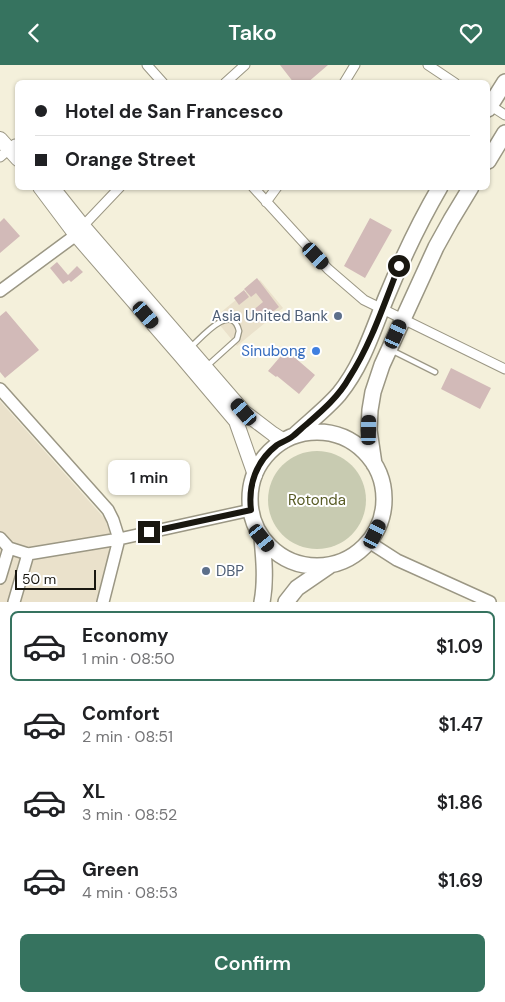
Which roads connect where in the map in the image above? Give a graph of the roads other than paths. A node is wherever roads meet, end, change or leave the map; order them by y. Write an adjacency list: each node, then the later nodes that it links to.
1 (147, 65): 5 (street)
2 (245, 65): 6 (street)
3 (355, 65): 7 (street)
4 (428, 65): 8 (street)
5 (160, 80)
6 (228, 80)
7 (346, 80)
8 (450, 80)
9 (505, 82): 10 (highway)
10 (490, 103)
11 (490, 107): 12 (street)
12 (505, 115)
13 (0, 127): 15 (main road)
14 (505, 133): 16 (highway)
15 (10, 149)
16 (490, 158)
17 (43, 190): 25 (main road)
18 (54, 190): 25 (main road)
19 (117, 190): 25 (street)
20 (256, 190): 24 (street)
21 (275, 190): 24 (street)
22 (438, 190): 27 (highway)
23 (469, 190): 28 (highway)
24 (266, 202): 27 (street)
25 (79, 231): 26 (street); 30 (main road)
26 (0, 291)
27 (382, 308): 28 (street); 35 (highway)
28 (403, 319): 29 (highway); 32 (street)
29 (390, 349): 33 (lane); 36 (highway)
30 (184, 352): 31 (main road); 31 (lane); 37 (main road)
31 (205, 367): 35 (main road)
32 (505, 369)
33 (435, 372)
34 (0, 389): 41 (street)
35 (288, 439): 36 (highway); 37 (highway)
36 (374, 465): 42 (highway)
37 (255, 475): 38 (highway)
38 (251, 510): 40 (highway); 41 (street)
39 (0, 538): 43 (street)
40 (262, 538): 45 (highway); 49 (highway)
41 (119, 539): 44 (street); 48 (street)
42 (369, 542): 45 (highway); 51 (street)
43 (9, 548): 44 (street); 46 (street)
44 (28, 554): 47 (street)
45 (330, 565): 50 (highway)
46 (0, 579)
47 (14, 602)
48 (103, 602)
49 (262, 602)
50 (286, 602)
51 (490, 602)

